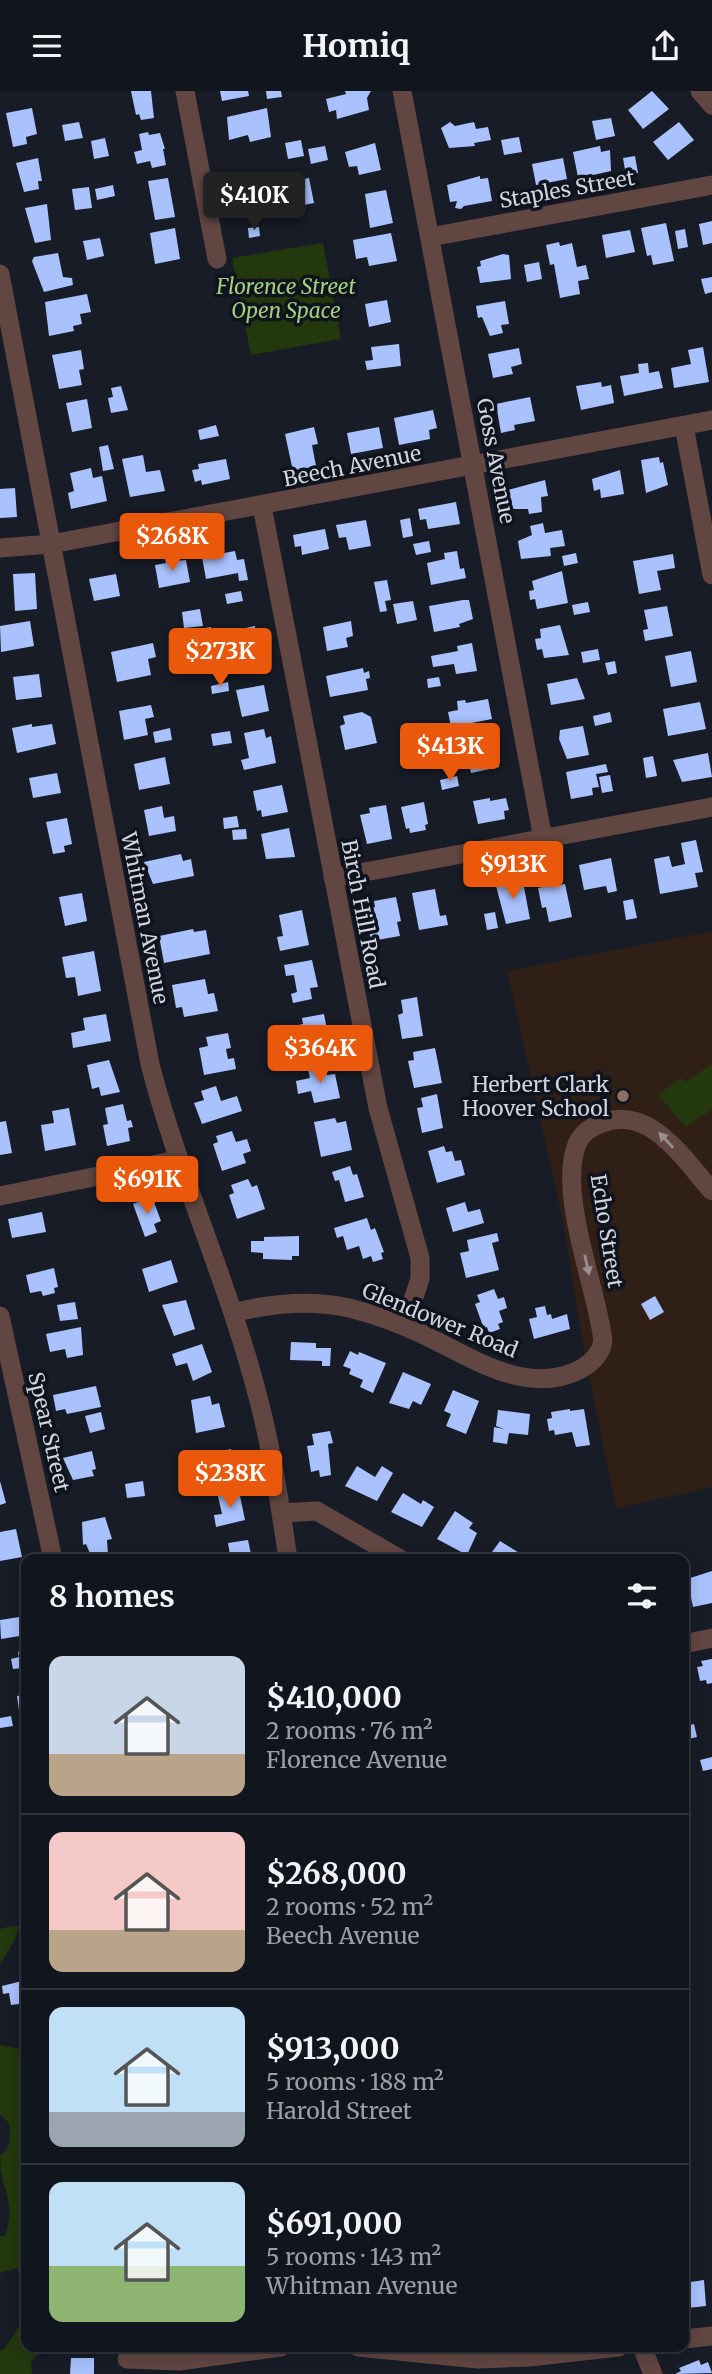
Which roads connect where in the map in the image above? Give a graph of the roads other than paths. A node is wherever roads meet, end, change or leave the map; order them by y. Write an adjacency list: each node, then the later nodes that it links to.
1 (185, 91): 7 (street)
2 (402, 91): 6 (street, Goss Avenue)
3 (700, 91): 4 (street)
4 (712, 106)
5 (712, 185): 6 (street, Staples Street)
6 (430, 237): 11 (street, Goss Avenue)
7 (217, 259)
8 (0, 274): 13 (street, Whitman Avenue)
9 (712, 420): 10 (street, Beech Avenue)
10 (684, 426): 11 (street, Beech Avenue); 15 (street)
11 (474, 466): 12 (street, Beech Avenue); 17 (street, Goss Avenue)
12 (262, 506): 13 (street, Beech Avenue); 18 (street, Birch Hill Road)
13 (51, 544): 14 (street, Beech Avenue); 19 (street, Whitman Avenue)
14 (0, 548)
15 (712, 575)
16 (712, 807): 17 (street)
17 (543, 839): 18 (street)
18 (333, 878): 24 (street, Birch Hill Road)
19 (177, 1160): 21 (street); 22 (street, Whitman Avenue)
20 (712, 1191): 25 (street, Echo Street, one-way to 25)
21 (0, 1196)
22 (233, 1313): 24 (street, Glendower Road); 26 (street, Whitman Avenue)
23 (0, 1316): 27 (street, Spear Street)
24 (404, 1326): 25 (street, Glendower Road)
25 (585, 1366)
26 (281, 1513): 28 (street, Whitman Avenue); 29 (street)
27 (52, 1554)
28 (287, 1554)
29 (391, 1554)
30 (712, 1638): 31 (street)
31 (689, 1643)
32 (712, 2336): 33 (street)
33 (689, 2338)
34 (245, 2352): 38 (street)
35 (413, 2352): 36 (street)
36 (574, 2352)
37 (644, 2352): 39 (street)
38 (127, 2360)
39 (653, 2374)

